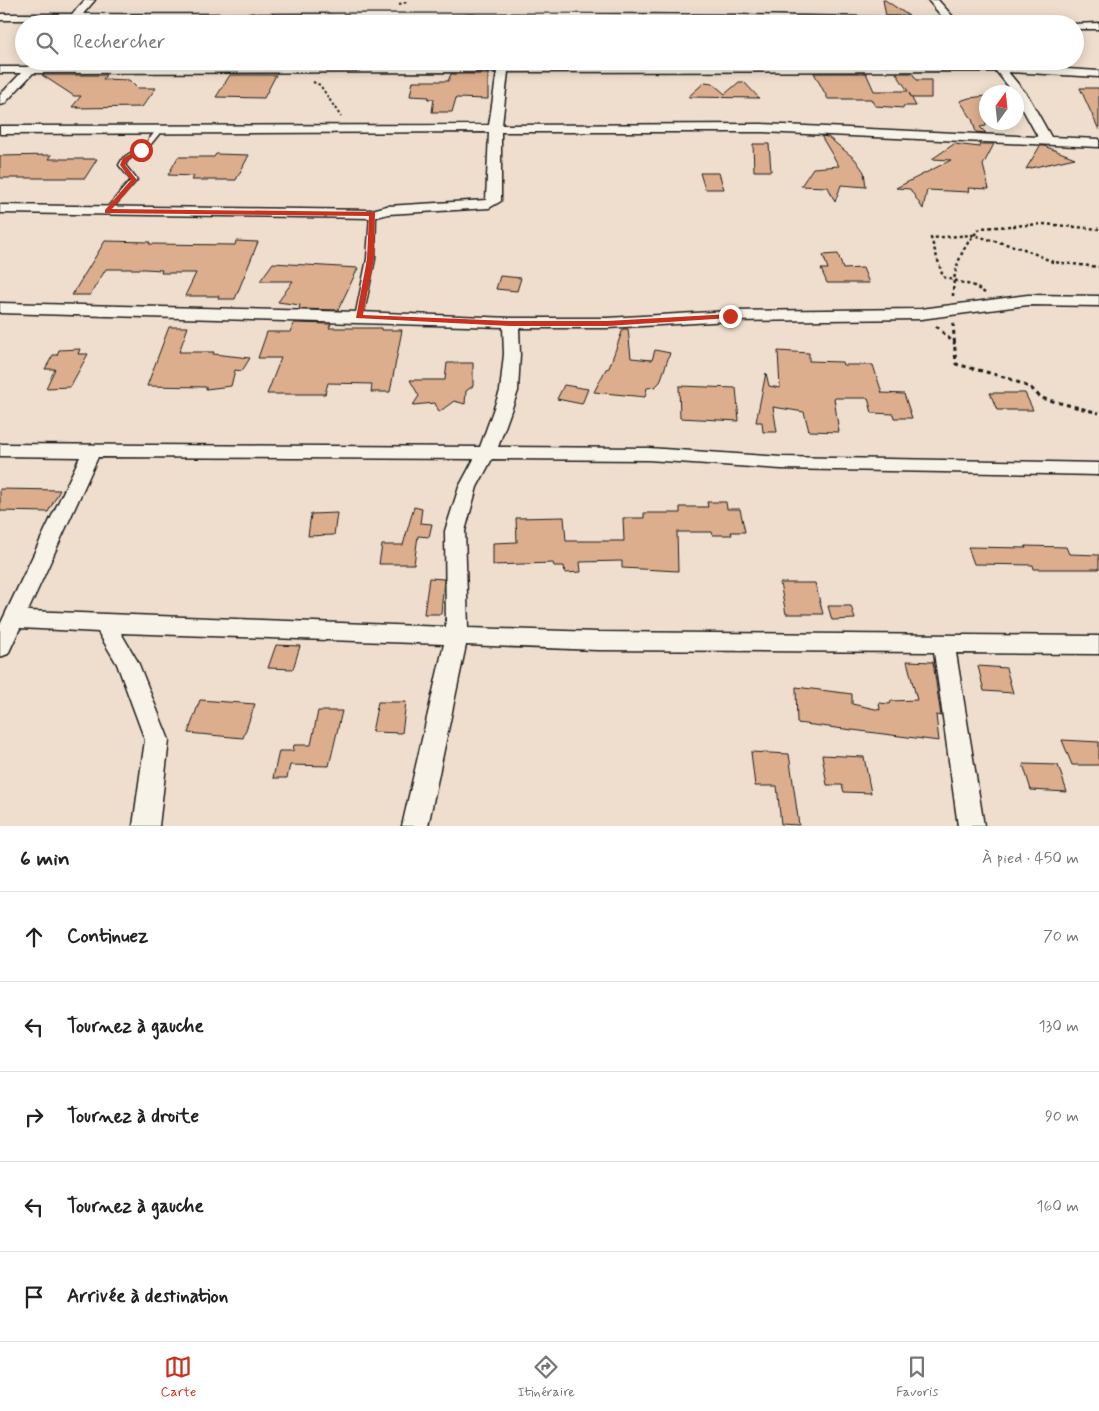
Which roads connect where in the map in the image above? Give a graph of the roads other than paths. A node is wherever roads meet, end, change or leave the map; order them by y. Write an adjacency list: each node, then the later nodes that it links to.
1 (90, 0): 3 (street)
2 (933, 0): 4 (street)
3 (76, 15)
4 (946, 15)
5 (0, 16): 6 (street)
6 (15, 17)
7 (1084, 26): 8 (street)
8 (1099, 26)
9 (15, 68): 10 (street)
10 (0, 70)
11 (29, 70): 16 (street)
12 (502, 70): 18 (street)
13 (1000, 70): 20 (street)
14 (1053, 70): 15 (street)
15 (1099, 74)
16 (0, 102)
17 (160, 129): 18 (street); 19 (street); 23 (lane)
18 (495, 129): 20 (street); 24 (street)
19 (0, 130)
20 (1046, 140): 21 (street)
21 (1099, 142)
22 (0, 209): 23 (street)
23 (107, 211): 24 (street)
24 (373, 214): 27 (lane)
25 (1099, 301): 28 (street)
26 (0, 308): 27 (street)
27 (359, 317): 28 (street)
28 (511, 324): 31 (street)
29 (0, 450): 30 (street)
30 (90, 452): 31 (street); 33 (street)
31 (487, 452): 32 (street); 35 (street)
32 (1099, 469)
33 (14, 619): 34 (street); 38 (street)
34 (104, 624): 35 (street); 39 (street)
35 (457, 636): 36 (street); 40 (street)
36 (944, 644): 37 (street); 41 (street)
37 (1099, 646)
38 (0, 648)
39 (146, 826)
40 (415, 826)
41 (971, 826)

